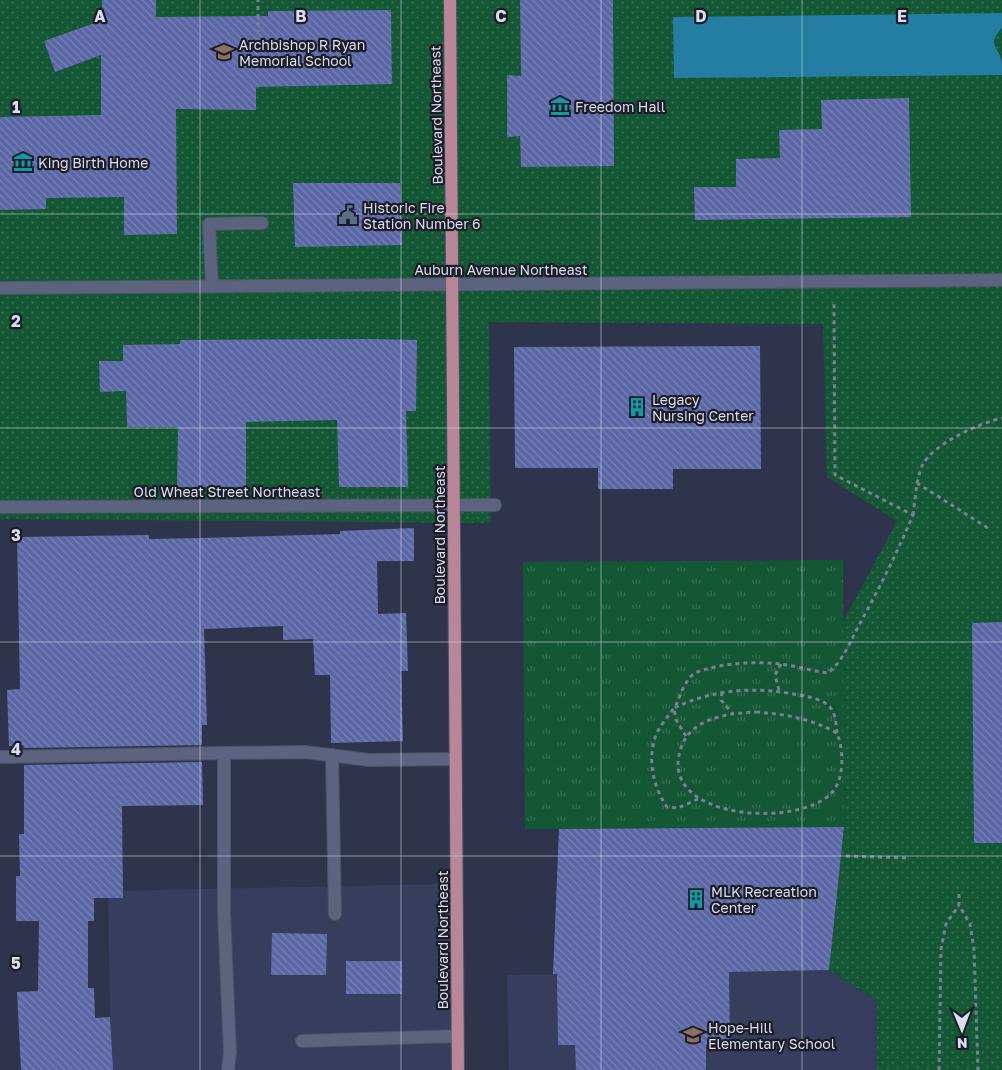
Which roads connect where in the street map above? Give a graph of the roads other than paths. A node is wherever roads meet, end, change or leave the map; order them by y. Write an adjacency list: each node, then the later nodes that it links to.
1 (450, 0): 4 (main road, Boulevard Northeast)
2 (262, 223): 5 (street)
3 (1002, 280): 4 (street, Auburn Avenue Northeast)
4 (452, 284): 5 (street, Auburn Avenue Northeast); 7 (main road, Boulevard Northeast)
5 (212, 286): 6 (street, Auburn Avenue Northeast)
6 (0, 288)
7 (454, 505): 8 (street, Old Wheat Street Northeast); 9 (street, Old Wheat Street Northeast); 13 (main road, Boulevard Northeast)
8 (495, 506)
9 (0, 507)
10 (224, 753): 11 (street); 12 (street); 17 (street)
11 (332, 755): 13 (street); 14 (street)
12 (0, 757)
13 (455, 759): 15 (main road, Boulevard Northeast)
14 (335, 914)
15 (458, 1036): 16 (street); 18 (main road, Boulevard Northeast)
16 (302, 1041)
17 (228, 1070)
18 (458, 1070)

